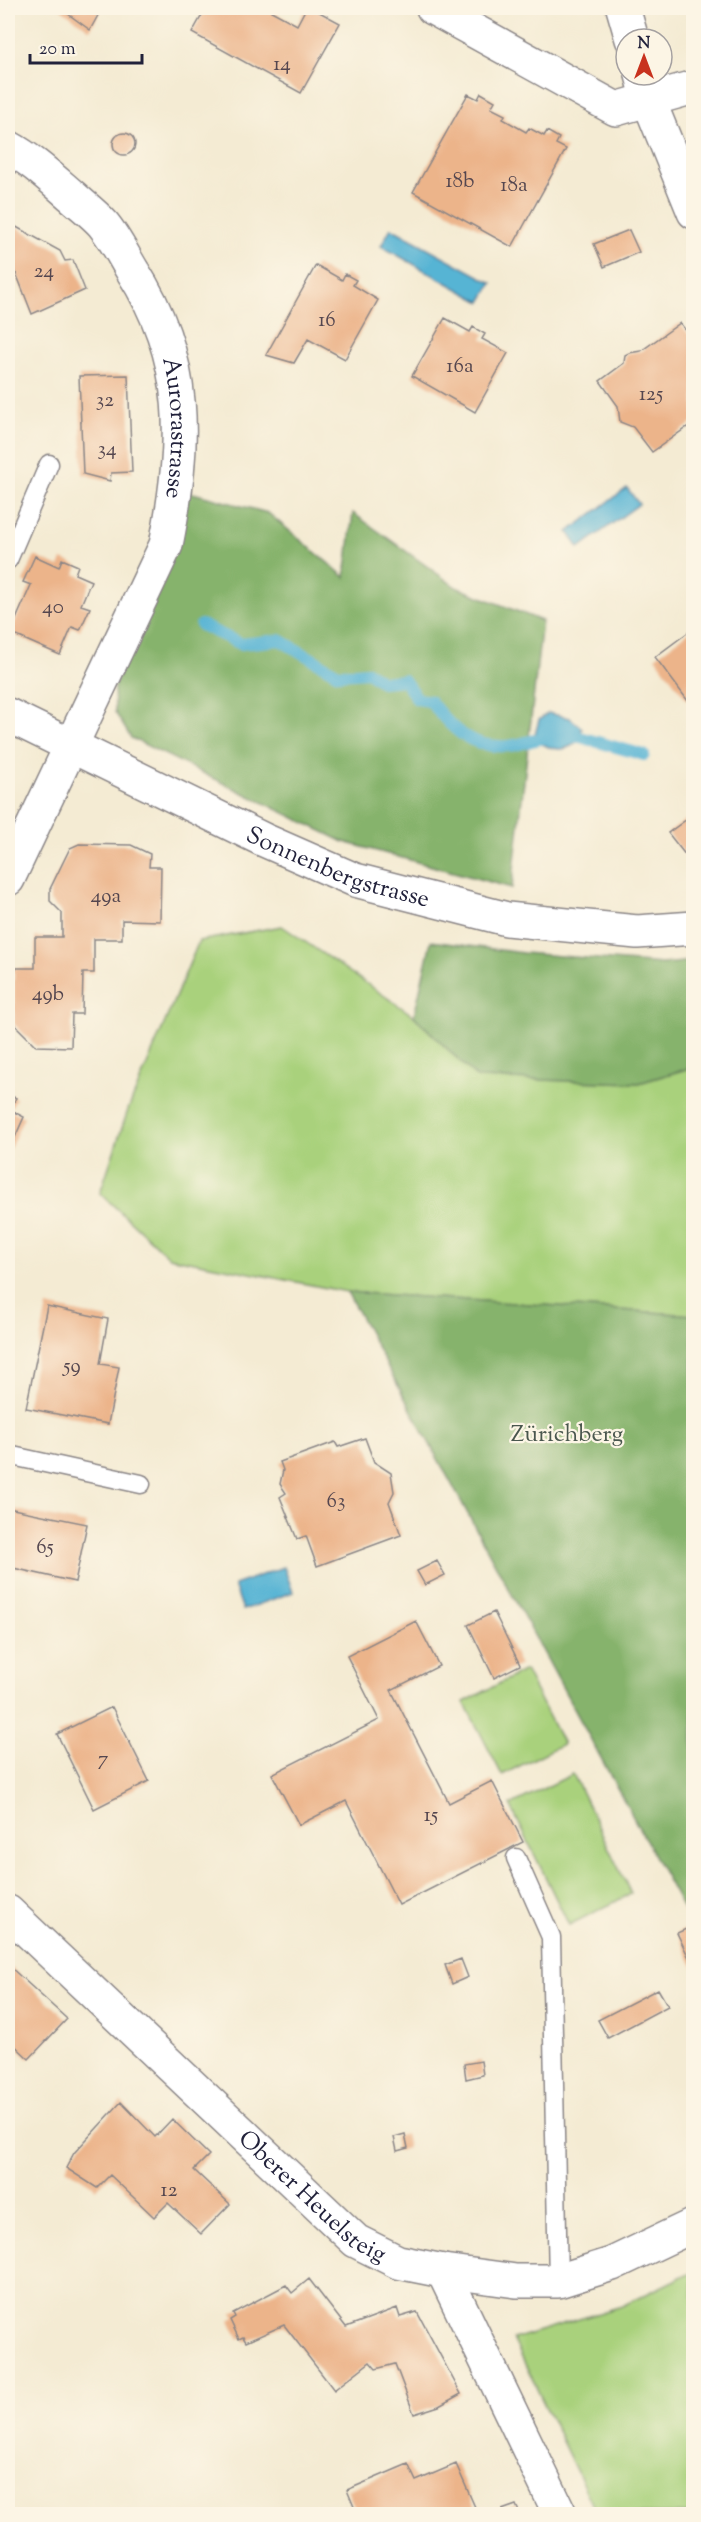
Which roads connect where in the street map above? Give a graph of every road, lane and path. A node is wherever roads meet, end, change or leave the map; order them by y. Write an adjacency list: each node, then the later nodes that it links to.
1 (433, 8): 5 (street)
2 (623, 8): 3 (street)
3 (629, 27)
4 (693, 87): 5 (street)
5 (645, 88): 7 (street)
6 (8, 147): 11 (street, Aurorastrasse)
7 (693, 212)
8 (50, 464): 9 (lane)
9 (8, 560)
10 (8, 716): 11 (street, Sonnenbergstrasse)
11 (72, 747): 12 (street, Aurorastrasse); 13 (street, Sonnenbergstrasse)
12 (8, 879)
13 (693, 927)
14 (8, 1455): 15 (lane)
15 (141, 1484)
16 (516, 1858): 20 (lane)
17 (8, 1912): 19 (street, Oberer Heuelsteig)
18 (693, 2225): 20 (street, Oberer Heuelsteig)
19 (443, 2271): 20 (street, Oberer Heuelsteig); 21 (street)
20 (558, 2281)
21 (560, 2514)

